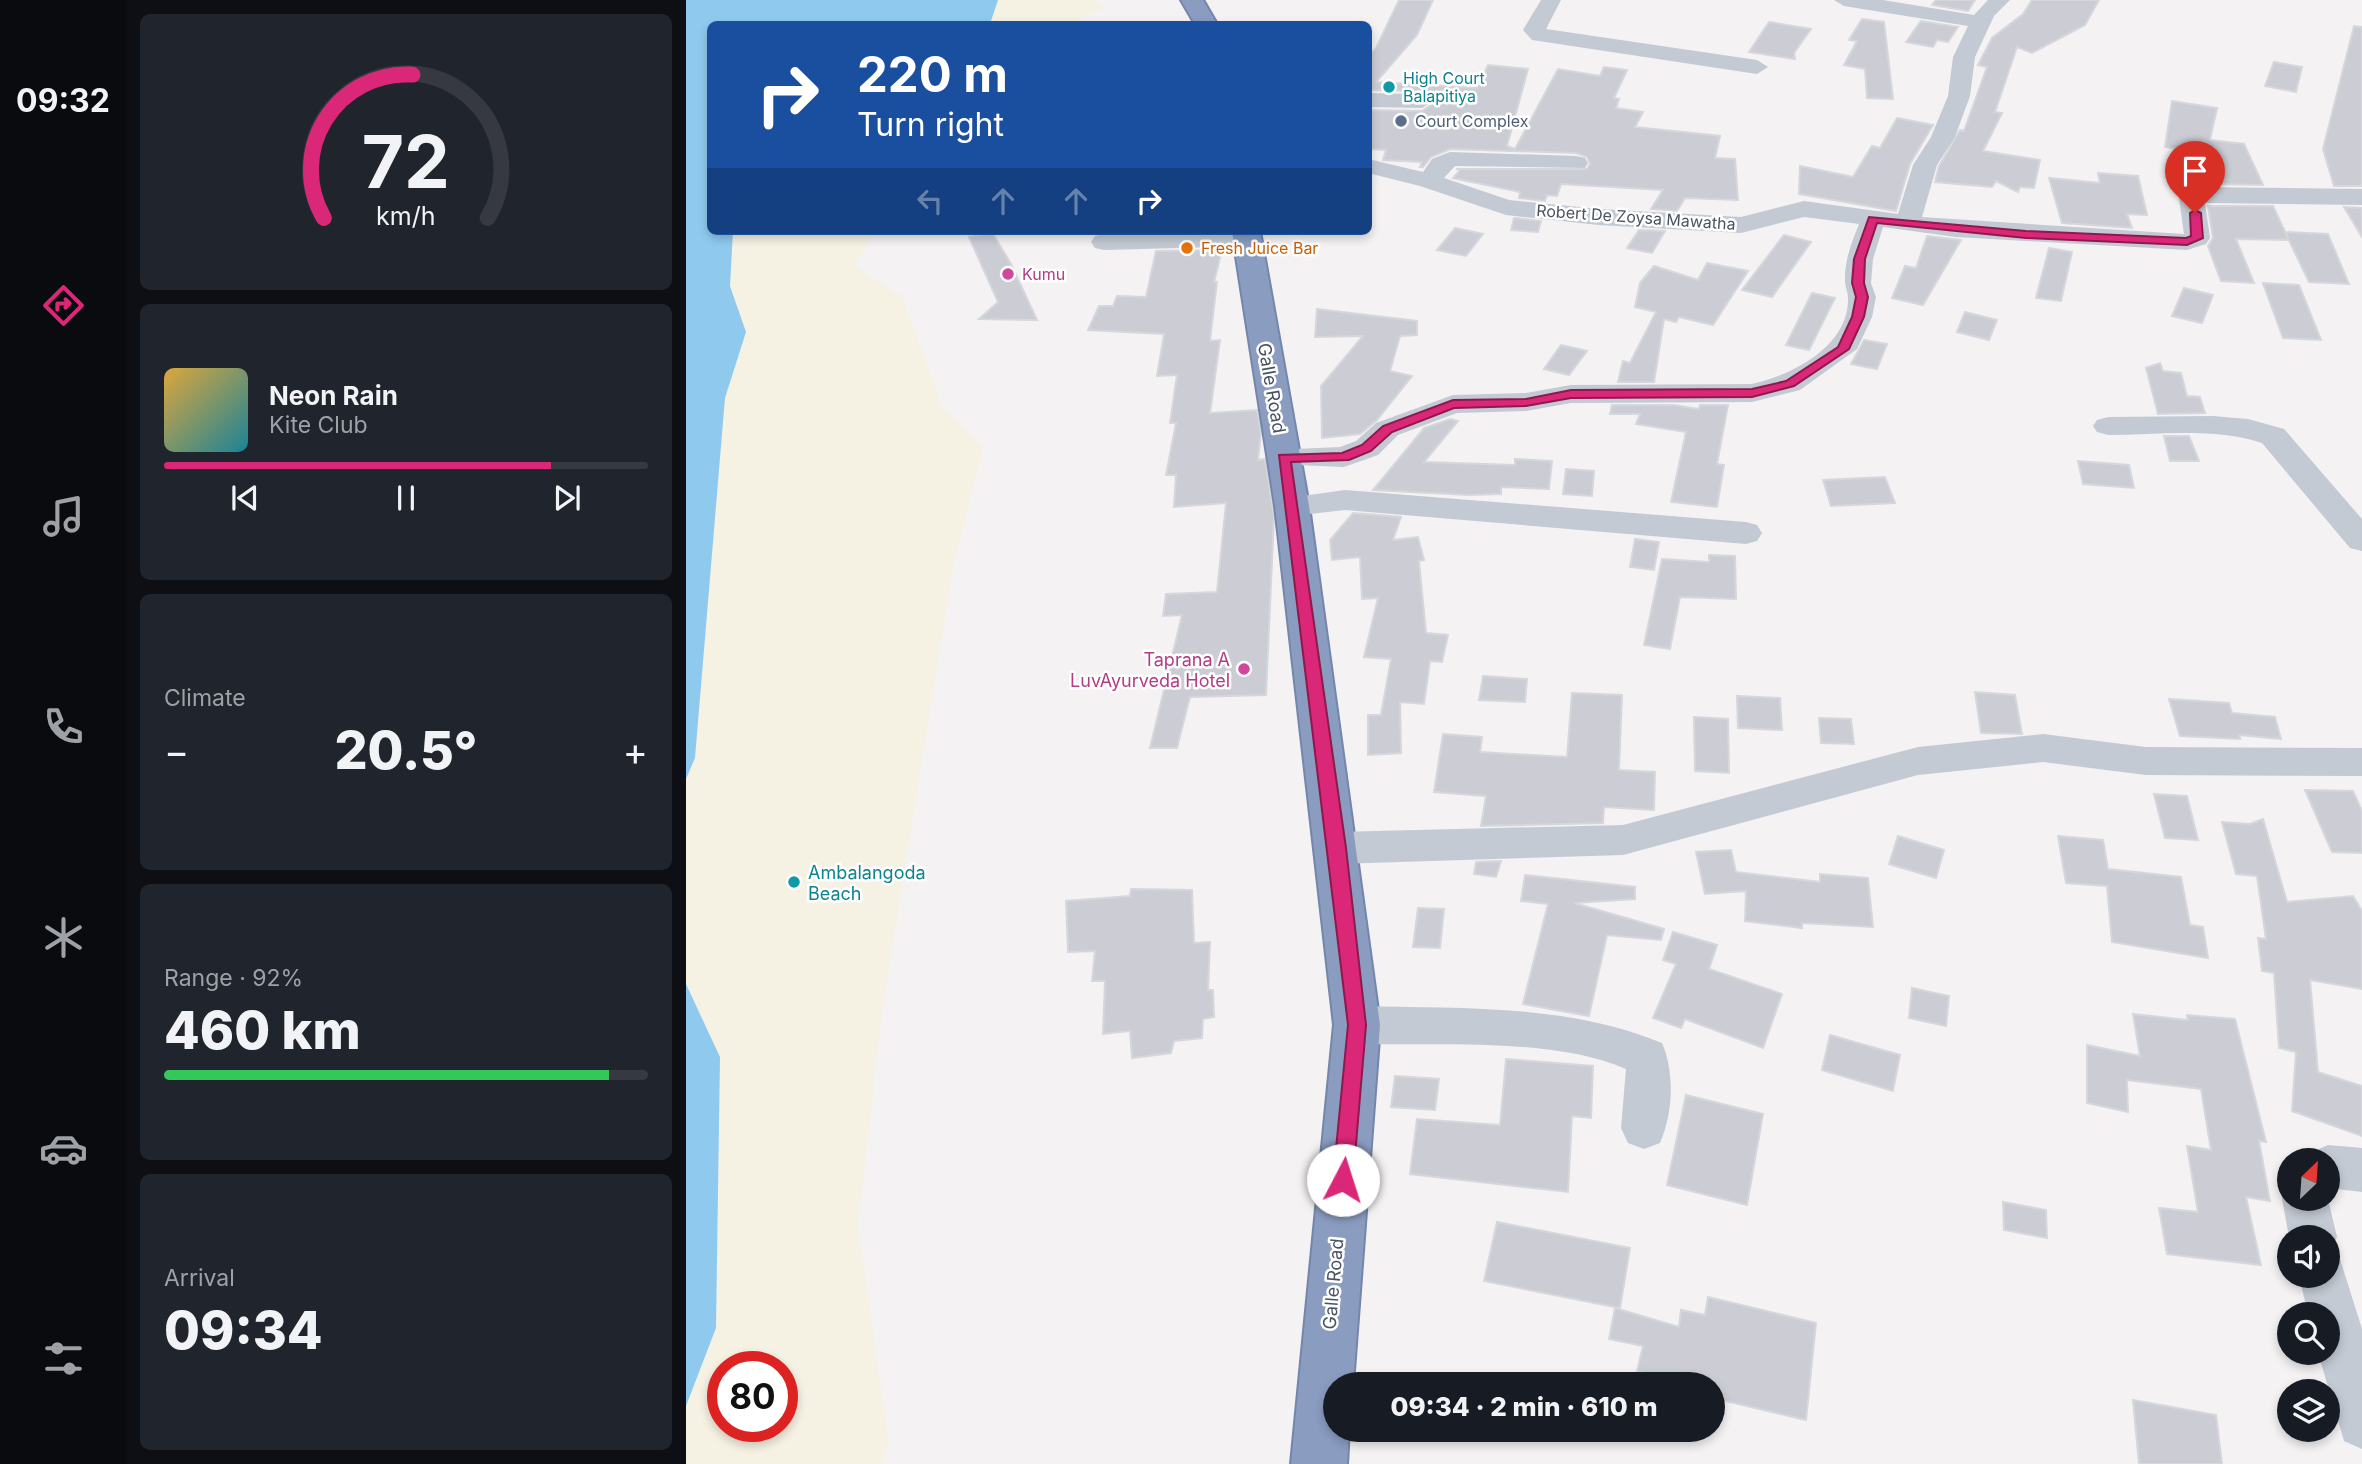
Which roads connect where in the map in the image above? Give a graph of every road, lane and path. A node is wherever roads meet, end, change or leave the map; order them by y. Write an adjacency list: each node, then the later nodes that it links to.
1 (1192, 0): 5 (highway)
2 (1551, 0): 7 (street)
3 (1844, 0): 6 (street)
4 (2000, 0): 6 (street)
5 (1204, 21)
6 (1980, 22): 15 (street)
7 (1757, 67)
8 (1372, 100): 9 (street)
9 (1422, 101)
10 (1576, 163): 12 (street)
11 (1372, 167): 12 (street, Robert De Zoysa Mawatha)
12 (1429, 181): 14 (street, Robert De Zoysa Mawatha)
13 (2362, 197): 15 (street, Robert De Zoysa Mawatha)
14 (1872, 219): 15 (street, Robert De Zoysa Mawatha); 19 (street)
15 (1908, 225)
16 (1246, 235): 17 (street); 19 (highway, Galle Road)
17 (1104, 242)
18 (2108, 426): 22 (street)
19 (1284, 457): 20 (highway, Galle Road)
20 (1292, 506): 21 (street); 24 (highway, Galle Road)
21 (1746, 533)
22 (2362, 540)
23 (2362, 762): 24 (street)
24 (1337, 848): 25 (highway, Galle Road)
25 (1357, 1025): 26 (street); 31 (highway, Galle Road)
26 (1644, 1128)
27 (2340, 1168): 28 (street)
28 (2362, 1170)
29 (2326, 1288): 30 (street)
30 (2362, 1423)
31 (1319, 1464)

